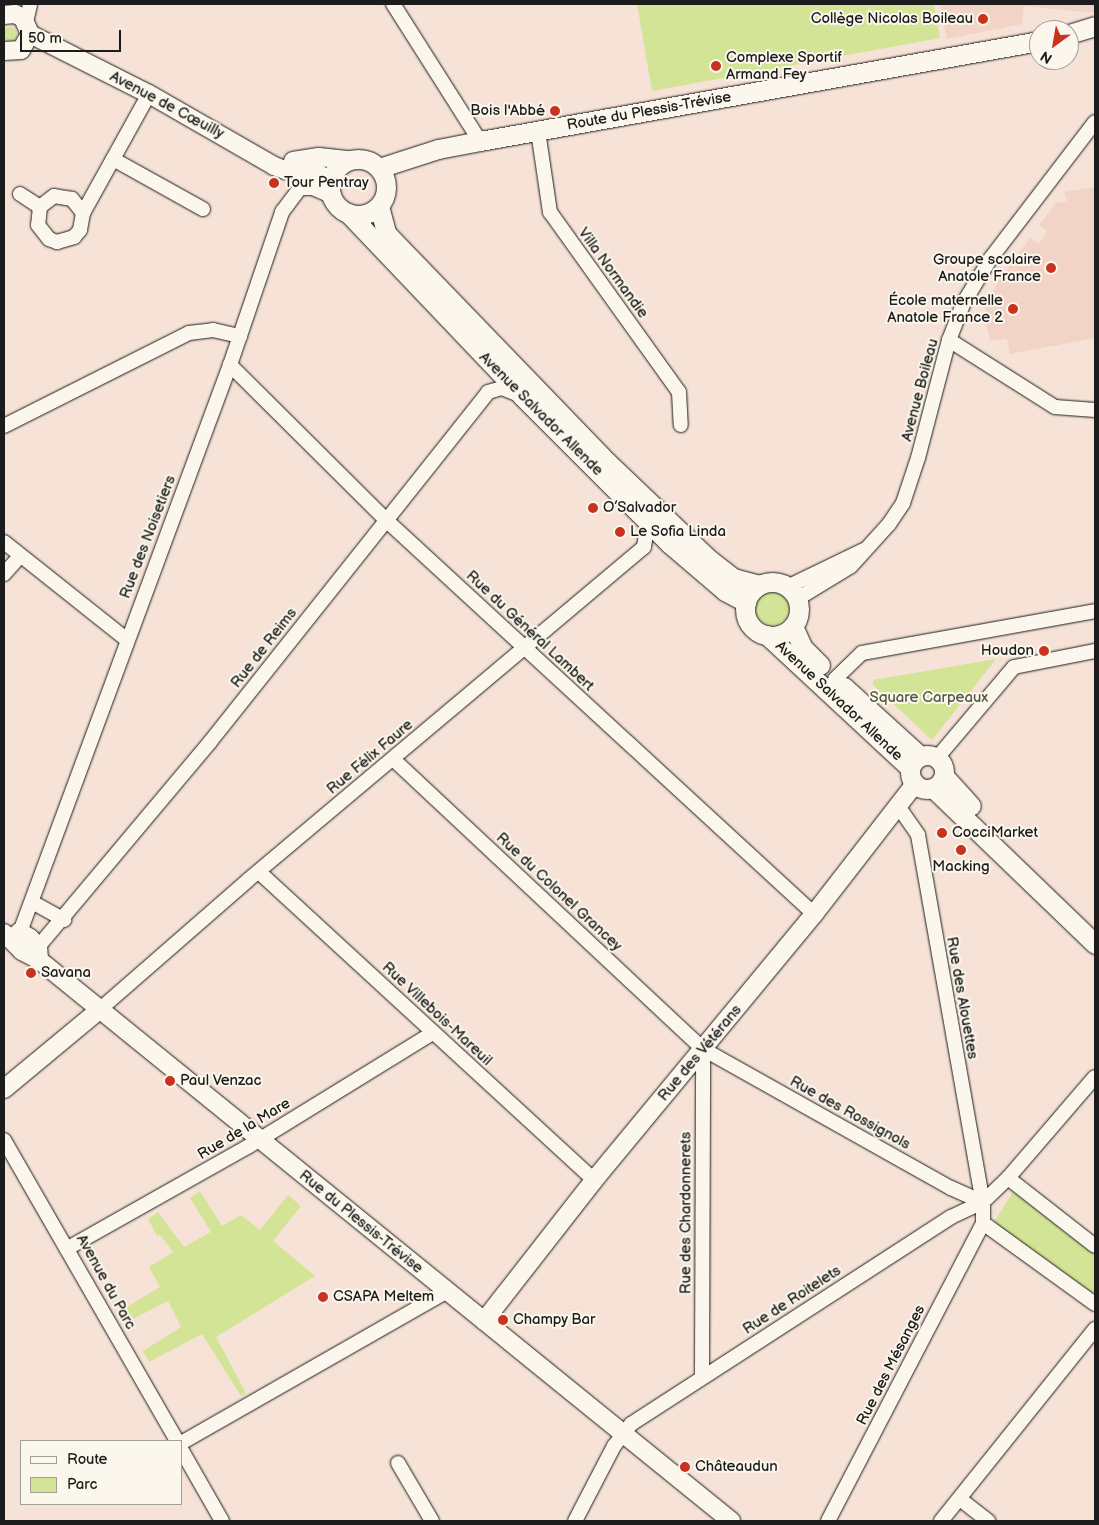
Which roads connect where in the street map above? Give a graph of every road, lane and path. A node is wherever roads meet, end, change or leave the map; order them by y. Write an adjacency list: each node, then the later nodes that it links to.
1 (30, 4): 3 (street)
2 (393, 4): 12 (street)
3 (16, 17): 7 (street); 8 (street, Avenue de Cœuilly)
4 (1095, 26): 5 (main road)
5 (1079, 31)
6 (1029, 43): 11 (main road, Route du Plessis-Trévise)
7 (12, 51): 8 (street, Avenue de Cœuilly)
8 (71, 53): 9 (street, Avenue de Cœuilly)
9 (149, 94): 13 (street, Avenue de Cœuilly); 14 (street)
10 (1095, 122): 25 (street, Avenue Boileau)
11 (538, 131): 12 (main road, Route du Plessis-Trévise); 29 (street, Villa Normandie)
12 (480, 141): 16 (main road, Route du Plessis-Trévise)
13 (263, 157): 15 (street, Avenue de Cœuilly); 17 (street, Avenue de Cœuilly)
14 (113, 159): 21 (street); 22 (street)
15 (349, 160): 16 (main road); 17 (main road)
16 (378, 168): 19 (main road)
17 (330, 188): 23 (main road); 24 (street, Rue des Noisetiers)
18 (20, 194): 20 (street)
19 (379, 206): 23 (main road); 36 (main road)
20 (40, 207): 22 (street); 22 (street)
21 (203, 209)
22 (83, 213)
23 (348, 213): 27 (main road, Avenue Salvador Allende)
24 (240, 336): 26 (street, Rue des Noisetiers); 30 (street)
25 (949, 340): 28 (street); 37 (street, Avenue Boileau)
26 (230, 365): 31 (street, Rue du Général Lambert); 42 (street, Rue des Noisetiers)
27 (522, 396): 31 (street, Rue de Reims); 32 (main road, Avenue Salvador Allende)
28 (1095, 410)
29 (681, 425)
30 (4, 426)
31 (386, 520): 43 (street, Rue du Général Lambert); 52 (street, Rue de Reims)
32 (648, 522): 38 (main road, Avenue Salvador Allende); 43 (street, Rue Félix Faure)
33 (4, 542): 34 (street)
34 (20, 556): 35 (street); 42 (street)
35 (4, 574)
36 (759, 585): 37 (main road); 38 (main road)
37 (792, 593): 40 (main road)
38 (746, 602): 41 (main road)
39 (1095, 611): 45 (street)
40 (793, 626): 41 (main road); 45 (main road, Avenue Salvador Allende)
41 (767, 635): 47 (main road, Avenue Salvador Allende)
42 (126, 640): 50 (street, Rue des Noisetiers)
43 (525, 648): 46 (street, Rue Félix Faure); 51 (street, Rue du Général Lambert)
44 (1095, 651): 47 (street)
45 (835, 679): 47 (main road, Avenue Salvador Allende)
46 (393, 759): 49 (street, Rue Félix Faure); 59 (street, Rue du Colonel Grancey)
47 (927, 772): 48 (street, Rue des Vétérans); 53 (main road, Avenue Salvador Allende); 55 (main road, Avenue Salvador Allende)
48 (898, 806): 51 (street, Rue des Vétérans); 66 (street, Rue des Alouettes)
49 (258, 872): 57 (street, Rue Félix Faure); 58 (street, Rue Villebois-Mareuil)
50 (32, 902): 52 (street); 54 (street, Rue des Noisetiers)
51 (814, 914): 59 (street, Rue des Vétérans)
52 (64, 920): 56 (street, Rue de Reims)
53 (1095, 927)
54 (12, 935): 56 (street, Rue du Plessis-Trévise)
55 (1095, 944)
56 (38, 953): 57 (street, Rue du Plessis-Trévise)
57 (98, 1010): 61 (street); 62 (street, Rue du Plessis-Trévise)
58 (433, 1033): 62 (street, Rue de la Mare); 65 (street, Rue Villebois-Mareuil)
59 (703, 1049): 65 (street, Rue des Vétérans); 66 (street, Rue des Rossignols); 74 (street, Rue des Chardonnerets)
60 (1095, 1077): 64 (street, Rue de Roitelets)
61 (4, 1089)
62 (260, 1139): 69 (street, Rue de la Mare); 70 (street, Rue du Plessis-Trévise)
63 (4, 1140): 69 (street, Avenue du Parc)
64 (1008, 1178): 66 (street, Rue de Roitelets); 68 (street)
65 (594, 1180): 72 (street, Rue des Vétérans)
66 (982, 1202): 67 (street, Rue des Alouettes); 74 (street, Rue de Roitelets)
67 (983, 1223): 71 (street); 85 (street, Rue des Mésanges)
68 (1095, 1246)
69 (68, 1248): 76 (street, Avenue du Parc)
70 (448, 1291): 72 (street, Rue du Plessis-Trévise); 77 (street)
71 (1095, 1304)
72 (484, 1321): 75 (street, Rue du Plessis-Trévise)
73 (1095, 1329): 80 (street)
74 (702, 1376): 75 (street, Rue de Roitelets)
75 (623, 1433): 83 (street); 84 (street, Rue du Plessis-Trévise)
76 (176, 1440)
77 (182, 1442)
78 (182, 1451): 81 (street)
79 (398, 1463): 82 (street)
80 (960, 1498): 86 (street); 87 (street)
81 (222, 1521)
82 (432, 1521)
83 (575, 1521)
84 (731, 1521)
85 (828, 1521)
86 (941, 1521)
87 (988, 1521)

